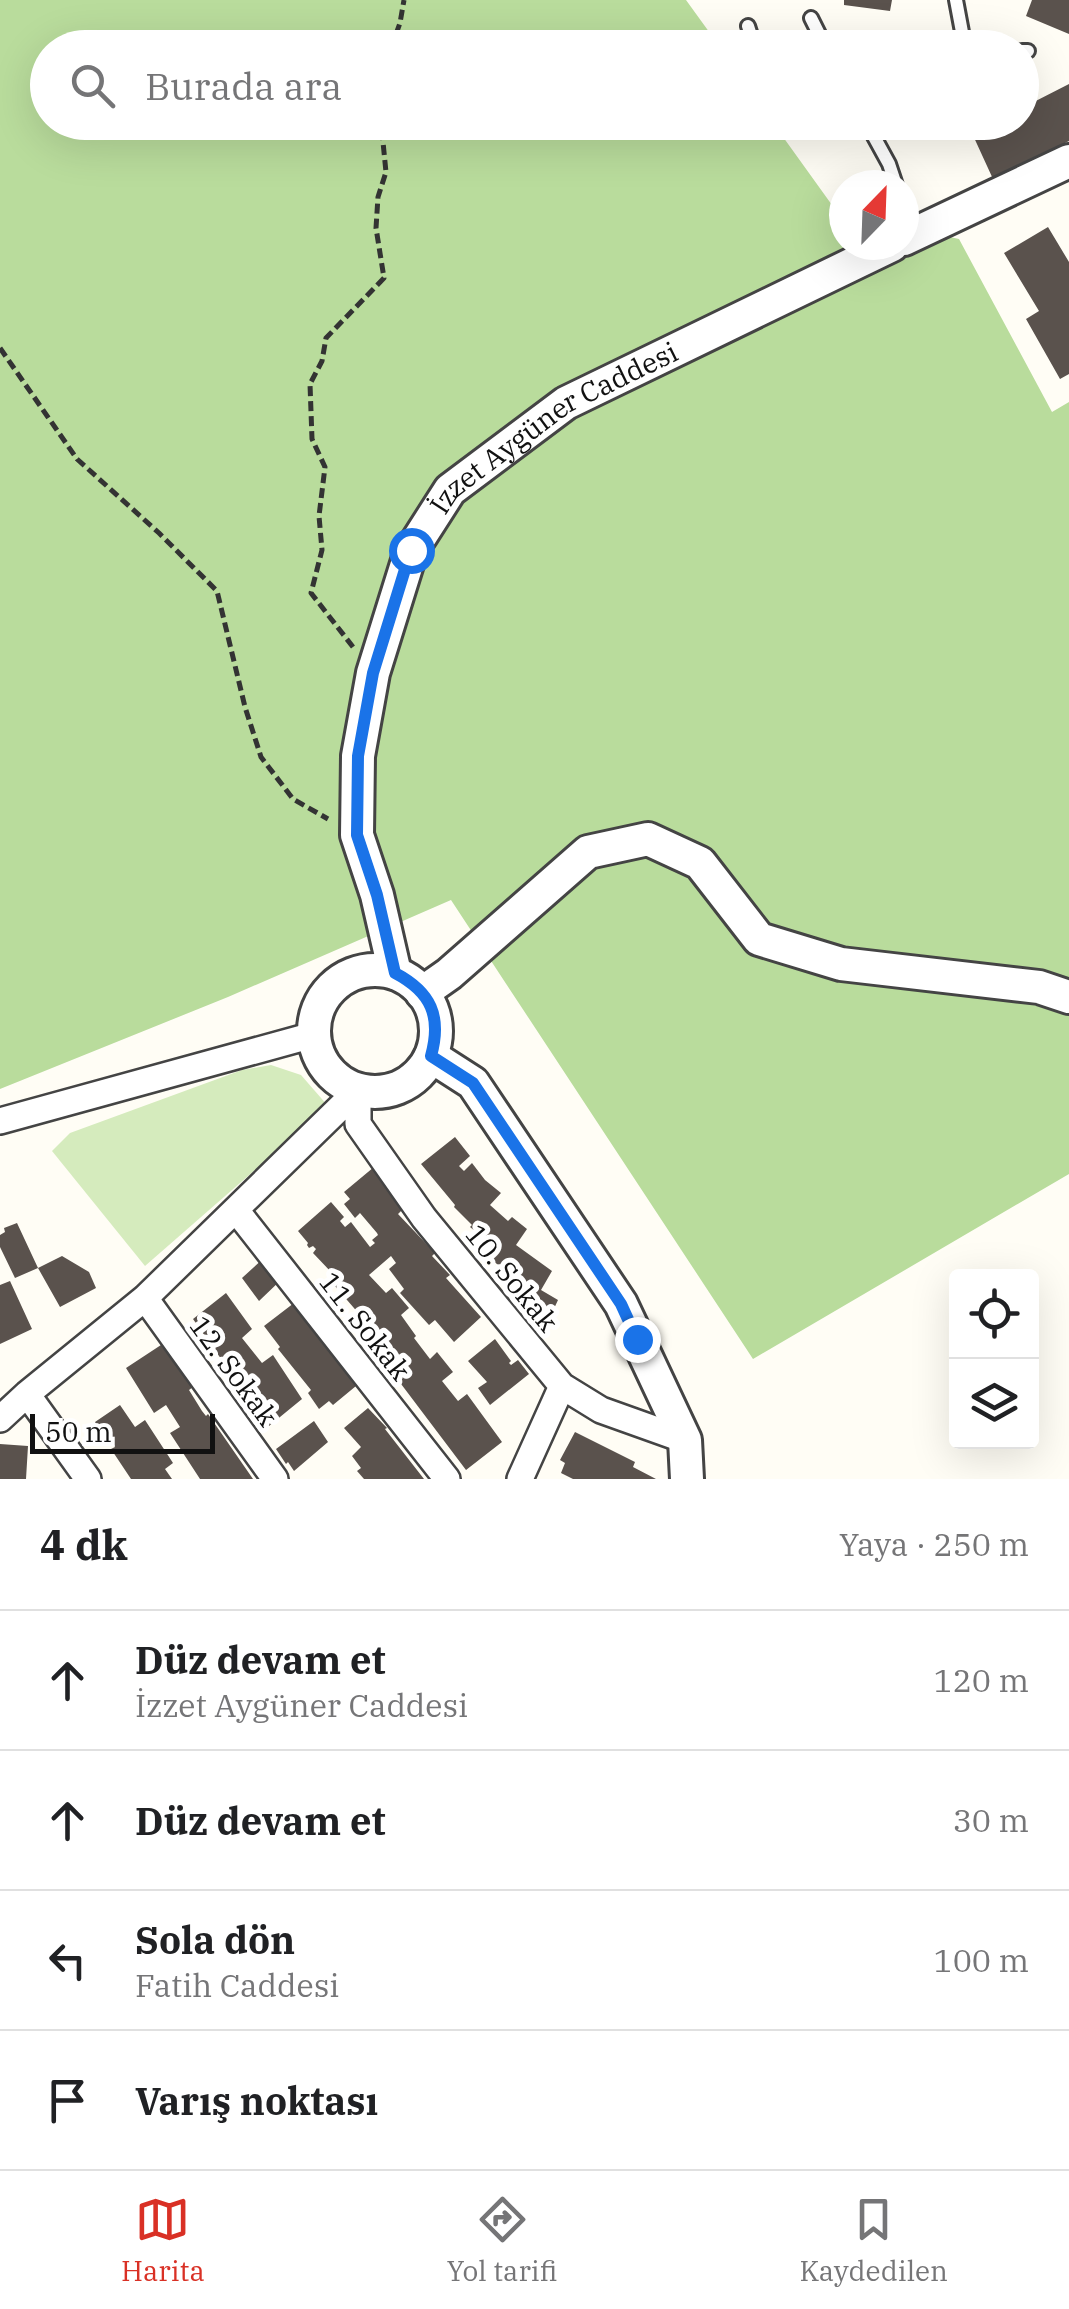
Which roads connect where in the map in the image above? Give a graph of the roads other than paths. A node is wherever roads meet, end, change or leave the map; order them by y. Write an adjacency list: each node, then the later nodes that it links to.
1 (956, 0): 6 (lane)
2 (811, 18): 5 (lane)
3 (748, 26): 4 (lane)
4 (749, 30)
5 (817, 30)
6 (962, 30)
7 (876, 140): 9 (lane)
8 (1067, 168): 10 (street, İzzet Aygüner Caddesi)
9 (891, 170)
10 (919, 225)
11 (846, 260): 12 (street, İzzet Aygüner Caddesi)
12 (395, 973): 13 (street); 15 (street)
13 (422, 992): 14 (street); 16 (street)
14 (1069, 997)
15 (314, 1035): 17 (street); 18 (street)
16 (431, 1056): 17 (street); 24 (street)
17 (358, 1090): 19 (street); 21 (street, 10. Sokak)
18 (0, 1120)
19 (236, 1210): 20 (street); 27 (street, 11. Sokak)
20 (145, 1298): 22 (street); 26 (street, 12. Sokak)
21 (562, 1386): 24 (street, 10. Sokak); 28 (street)
22 (28, 1394): 23 (street); 25 (street)
23 (0, 1419)
24 (684, 1440): 29 (street)
25 (88, 1479)
26 (274, 1479)
27 (447, 1479)
28 (520, 1479)
29 (687, 1479)

